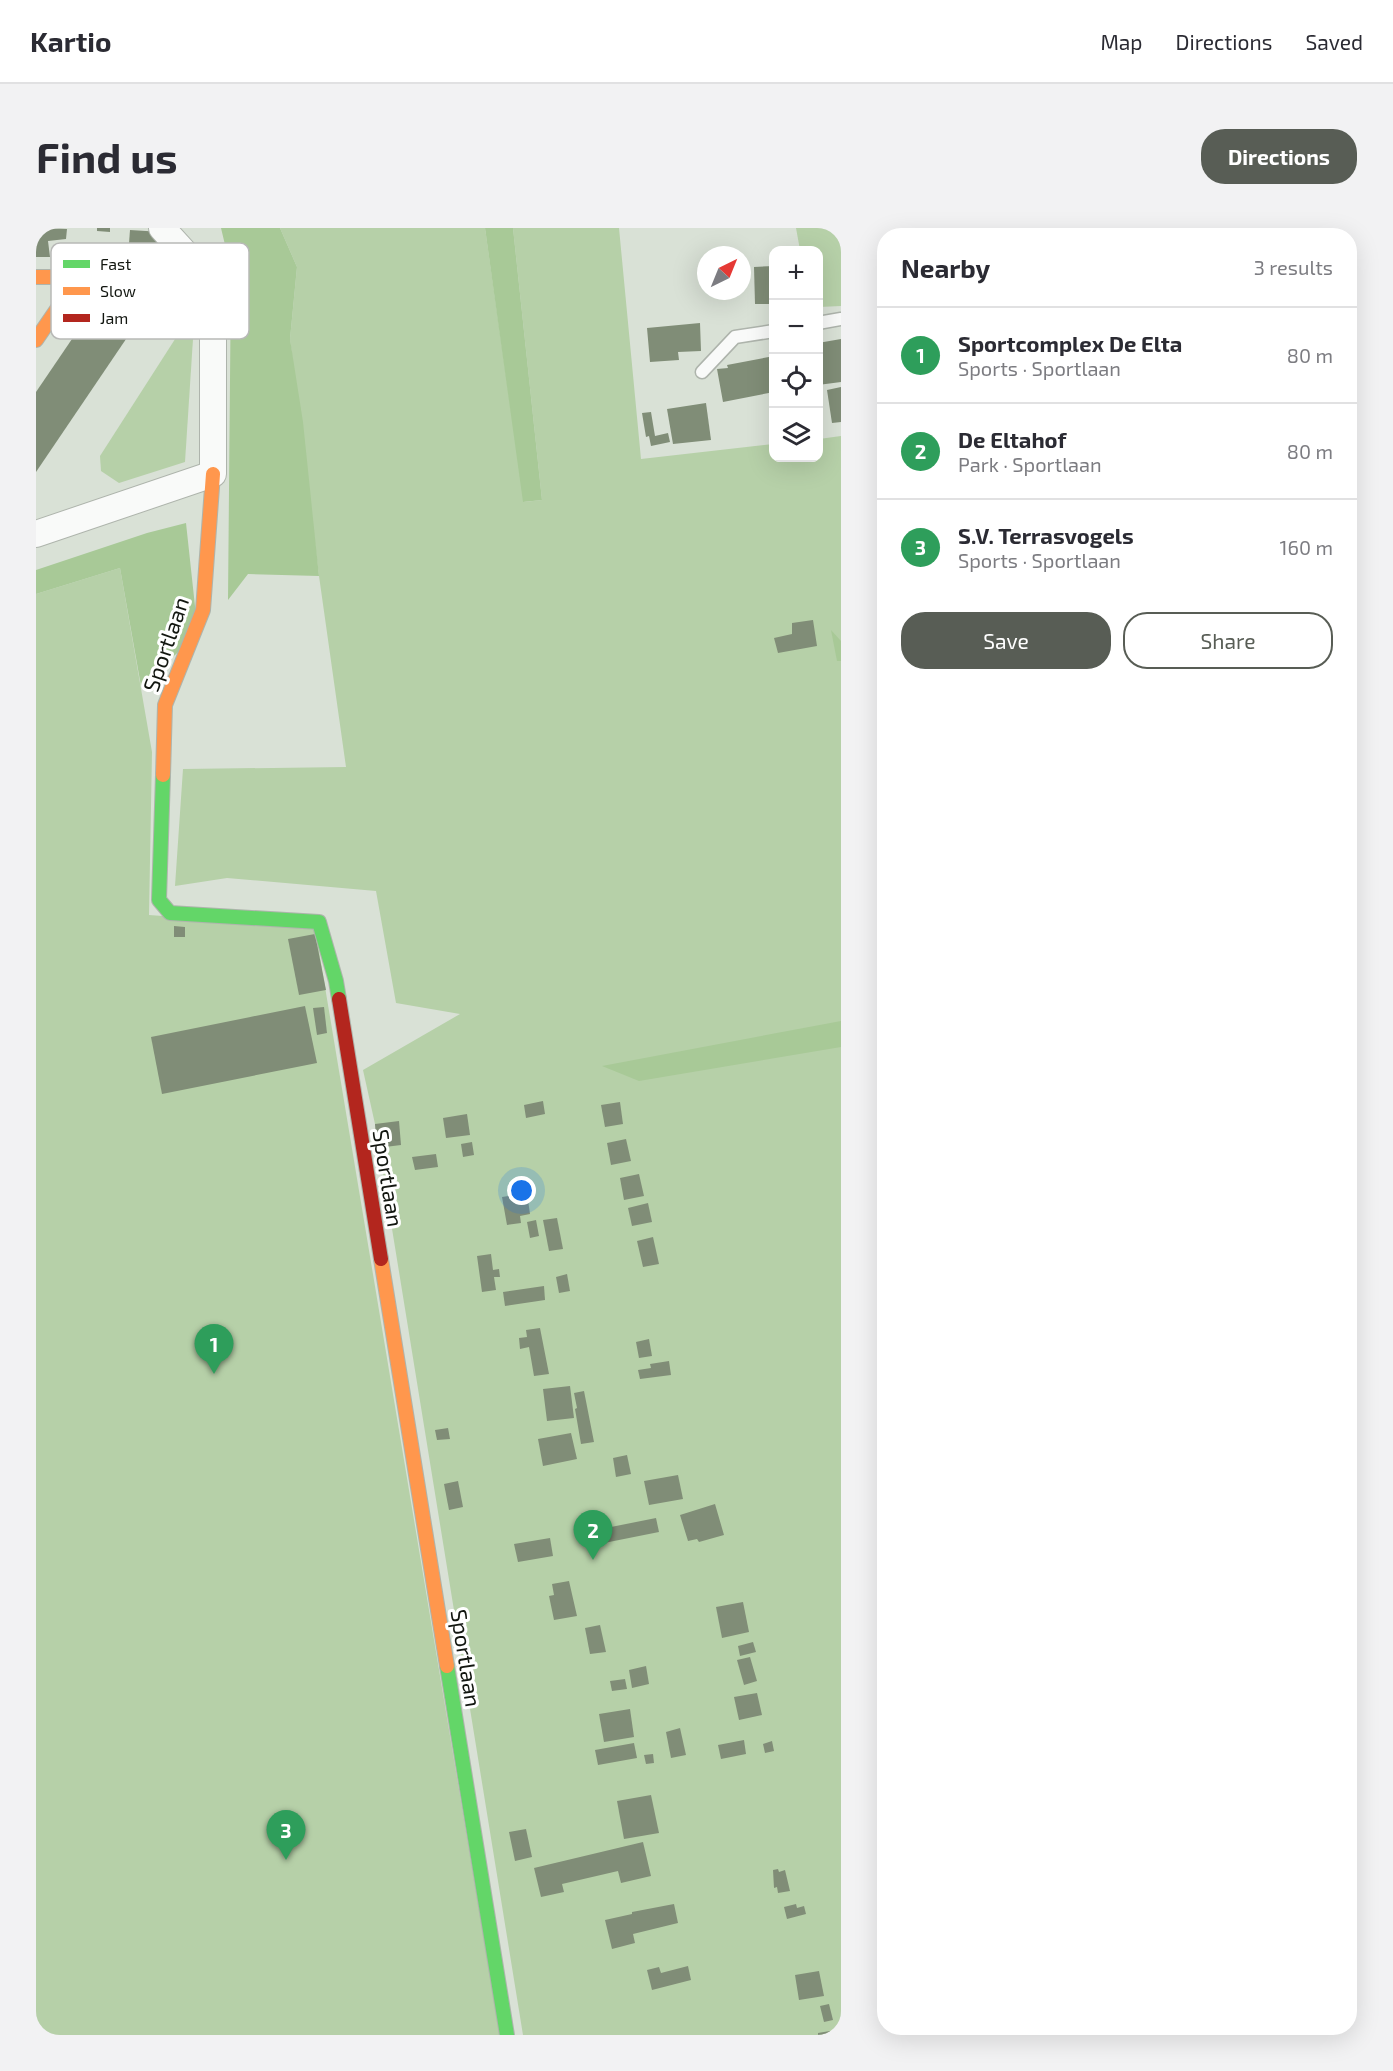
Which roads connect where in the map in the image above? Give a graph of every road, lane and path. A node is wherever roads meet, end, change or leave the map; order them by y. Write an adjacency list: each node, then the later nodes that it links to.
1 (162, 228): 2 (street)
2 (176, 243)
3 (51, 318): 8 (street)
4 (841, 319): 5 (lane)
5 (823, 322)
6 (769, 332): 9 (lane)
7 (213, 339): 10 (street)
8 (36, 340)
9 (702, 372)
10 (213, 474): 11 (street); 12 (street, Sportlaan)
11 (36, 534)
12 (507, 2035)

